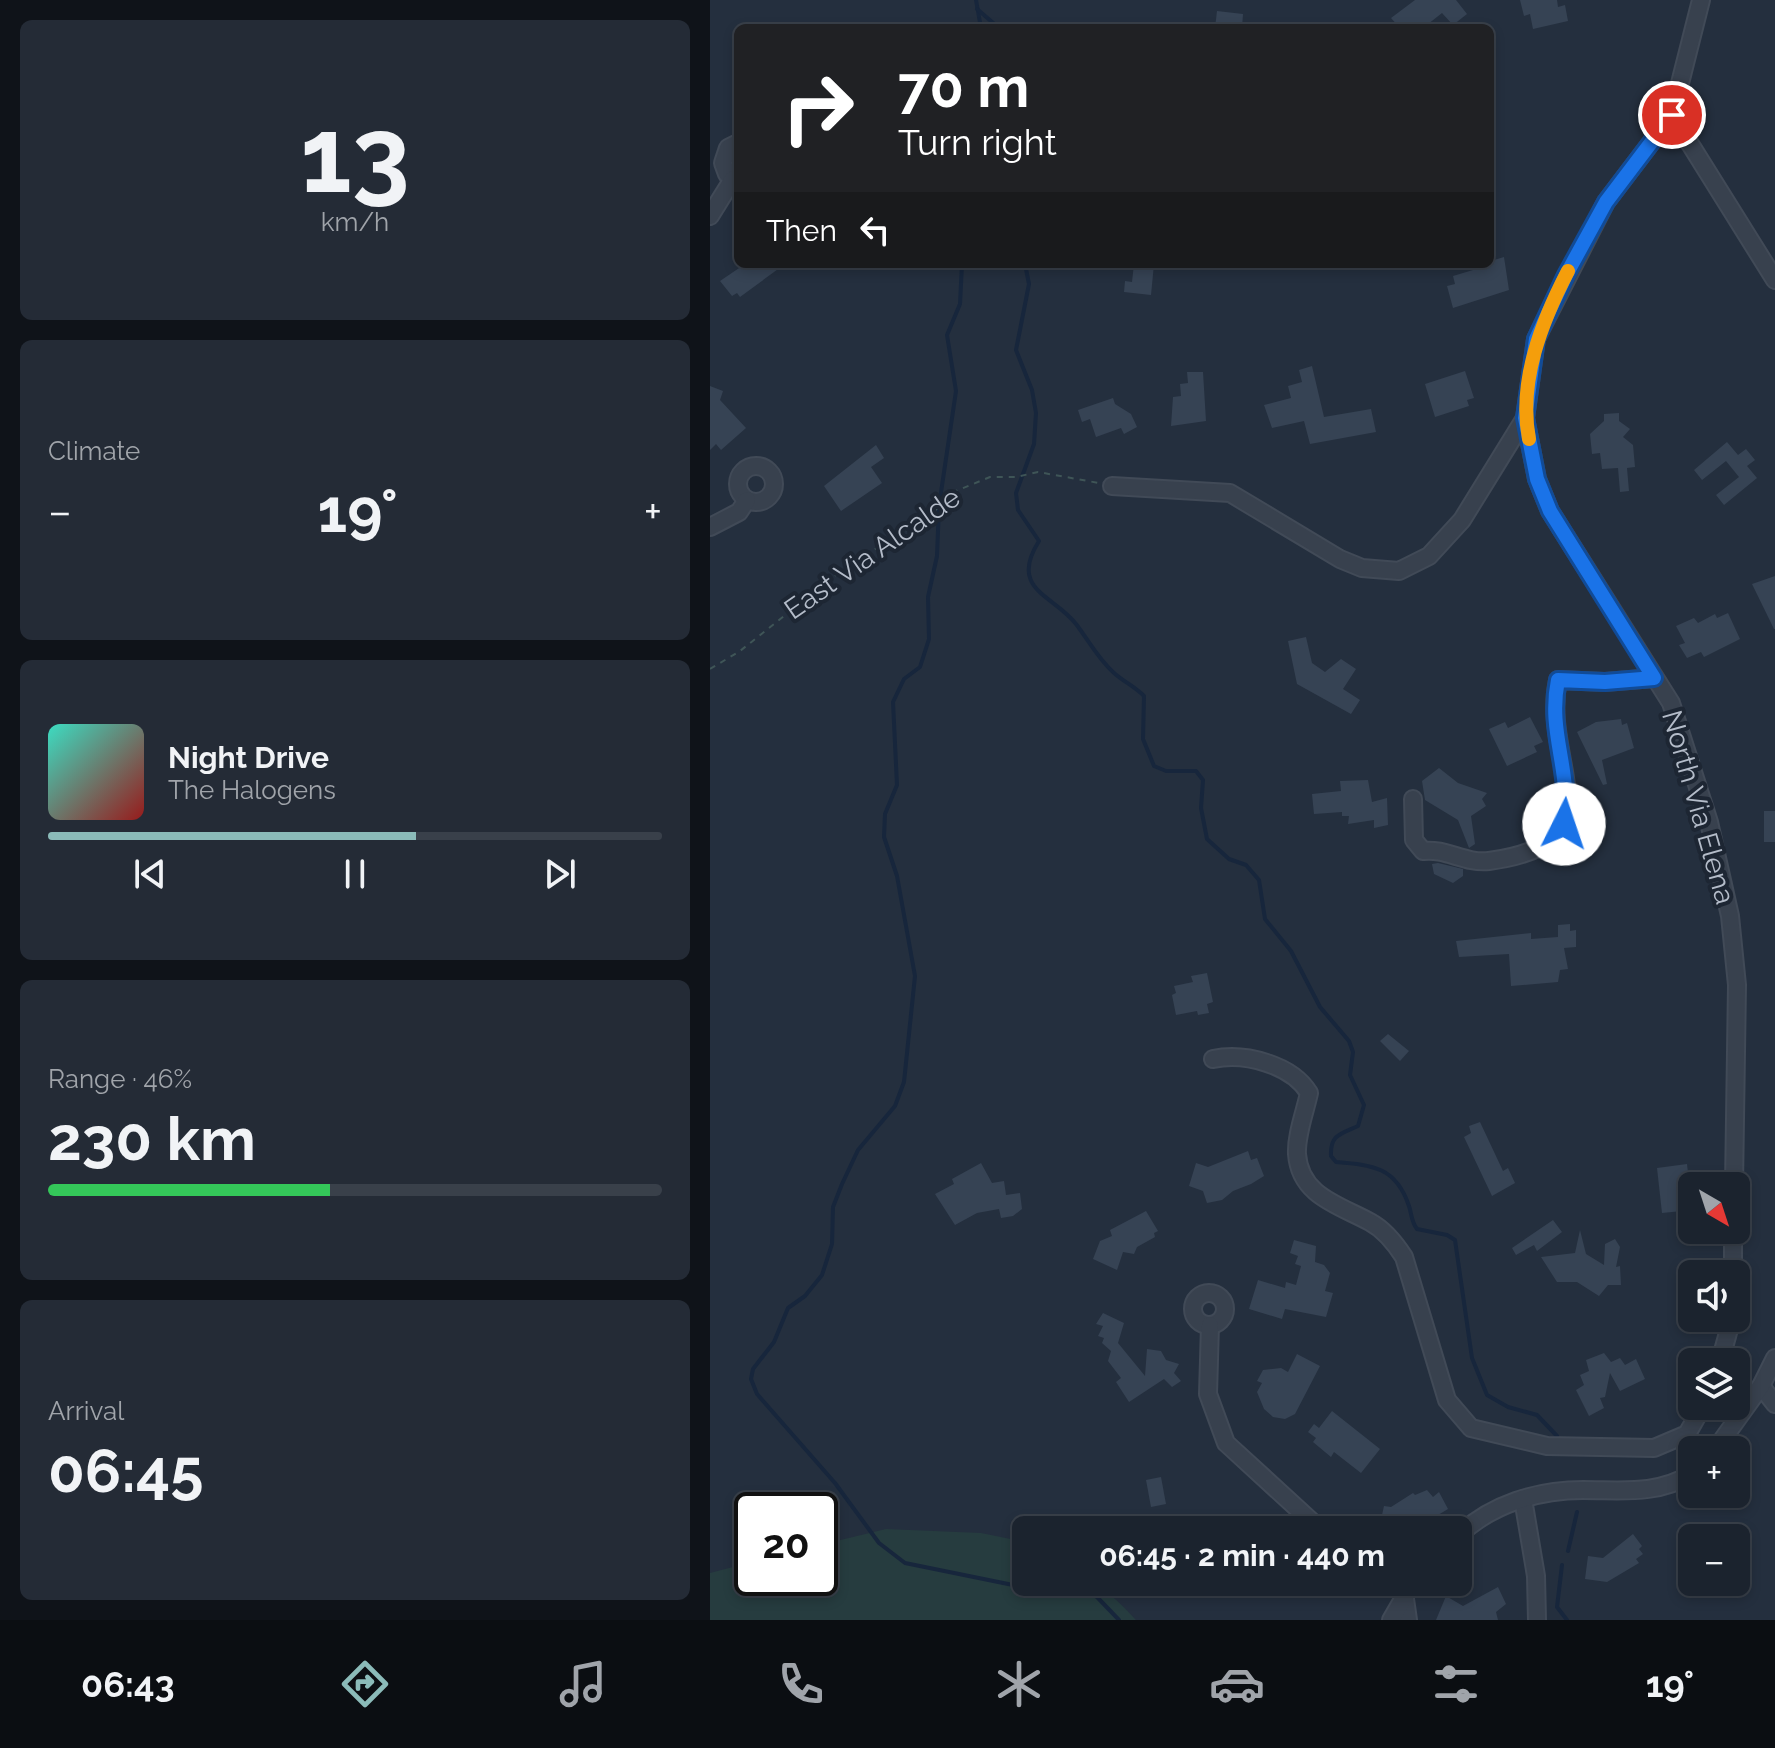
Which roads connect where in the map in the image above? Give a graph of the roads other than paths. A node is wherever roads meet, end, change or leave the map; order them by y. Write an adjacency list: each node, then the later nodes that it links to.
1 (1701, 0): 2 (street)
2 (1672, 115): 7 (street); 8 (street)
3 (734, 145): 4 (street)
4 (734, 178)
5 (734, 183): 6 (street)
6 (710, 216)
7 (1775, 280)
8 (1525, 418): 9 (street); 12 (street, North Via Elena)
9 (1112, 486)
10 (747, 500): 11 (street)
11 (710, 527)
12 (1654, 678): 13 (street); 15 (street, North Via Elena)
13 (1413, 799)
14 (1213, 1059): 20 (street)
15 (1734, 1172)
16 (1210, 1325): 24 (street)
17 (1775, 1358): 18 (street)
18 (1761, 1386): 19 (street); 21 (street)
19 (1775, 1404)
20 (1695, 1420)
21 (1725, 1436)
22 (1678, 1480): 23 (street)
23 (1523, 1499): 25 (street); 30 (street)
24 (1306, 1516)
25 (1472, 1523)
26 (1404, 1596): 28 (street)
27 (1409, 1596): 29 (street)
28 (1391, 1620)
29 (1408, 1620)
30 (1537, 1620)

